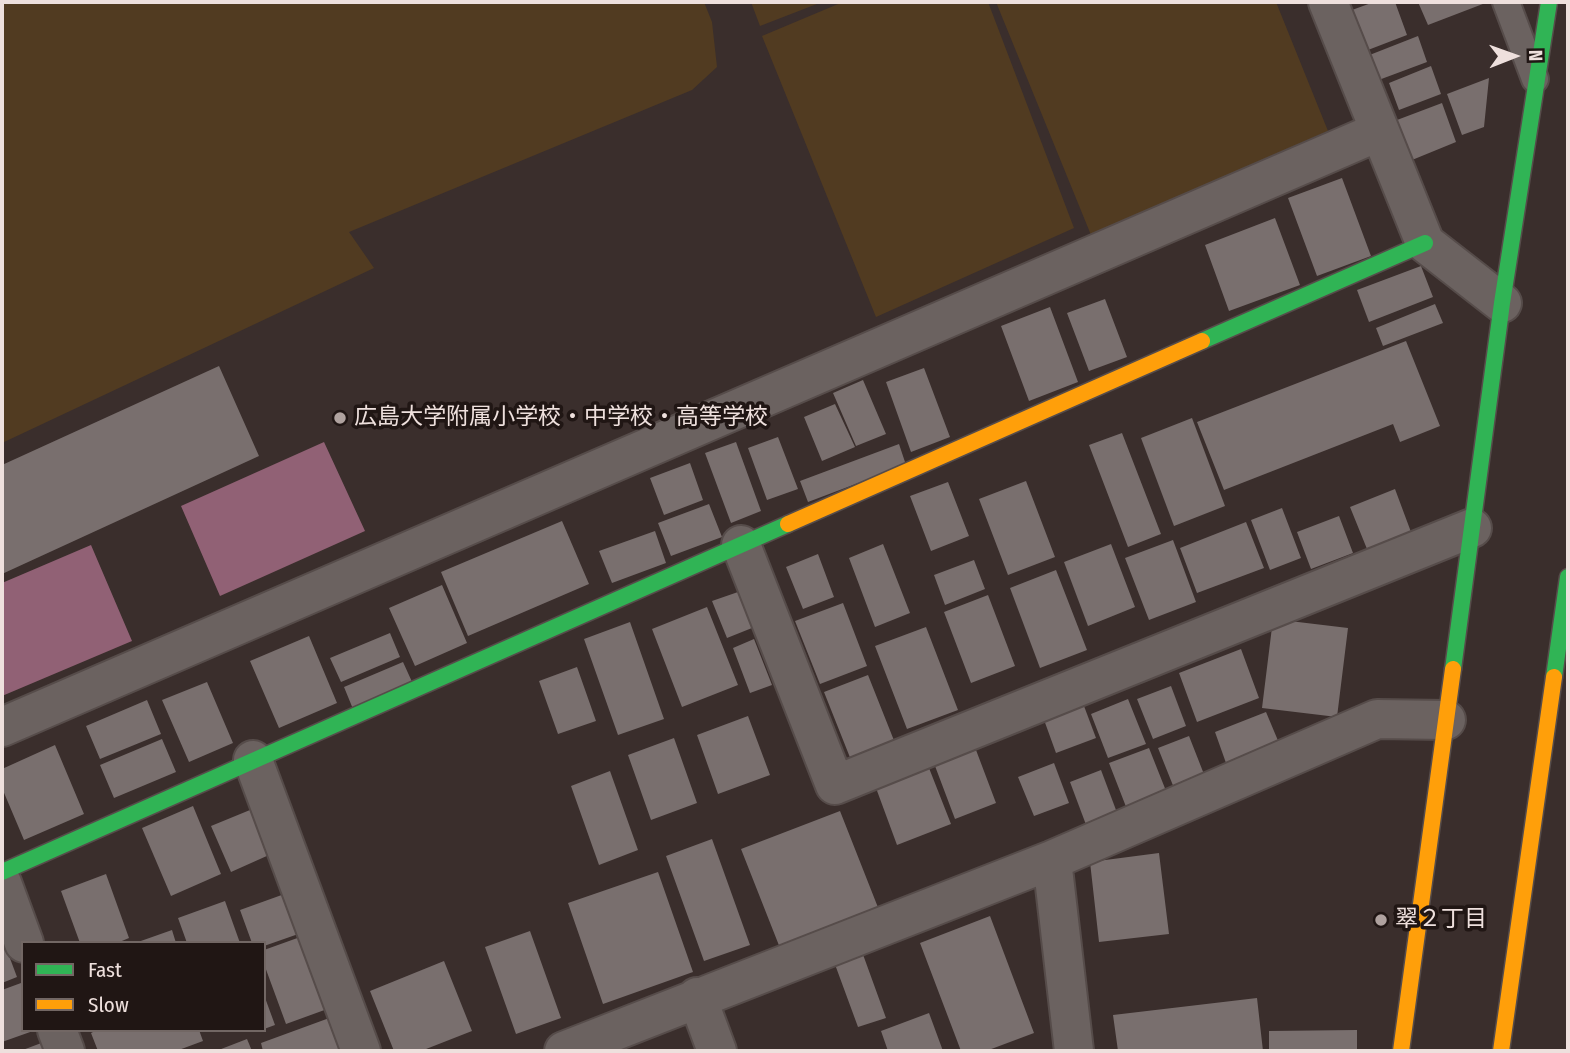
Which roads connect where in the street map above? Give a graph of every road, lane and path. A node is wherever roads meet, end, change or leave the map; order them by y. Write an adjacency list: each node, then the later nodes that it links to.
1 (1328, 2): 5 (street)
2 (1506, 2): 4 (lane)
3 (1549, 2): 4 (street)
4 (1536, 82): 7 (street)
5 (1380, 131): 6 (street); 13 (street)
6 (1425, 243): 7 (street); 9 (street)
7 (1502, 303): 8 (street)
8 (1472, 528): 9 (street); 12 (street)
9 (741, 545): 14 (street)
10 (1568, 578): 11 (street)
11 (1564, 629): 27 (street)
12 (1446, 720): 15 (street); 26 (street)
13 (2, 727)
14 (253, 760): 16 (street); 22 (street)
15 (1052, 860): 19 (street); 25 (street)
16 (2, 872)
17 (2, 883): 18 (street)
18 (23, 941)
19 (697, 998): 23 (street); 24 (street)
20 (58, 1032): 21 (street)
21 (65, 1051)
22 (360, 1051)
23 (564, 1051)
24 (717, 1051)
25 (1074, 1051)
26 (1401, 1051)
27 (1501, 1051)

